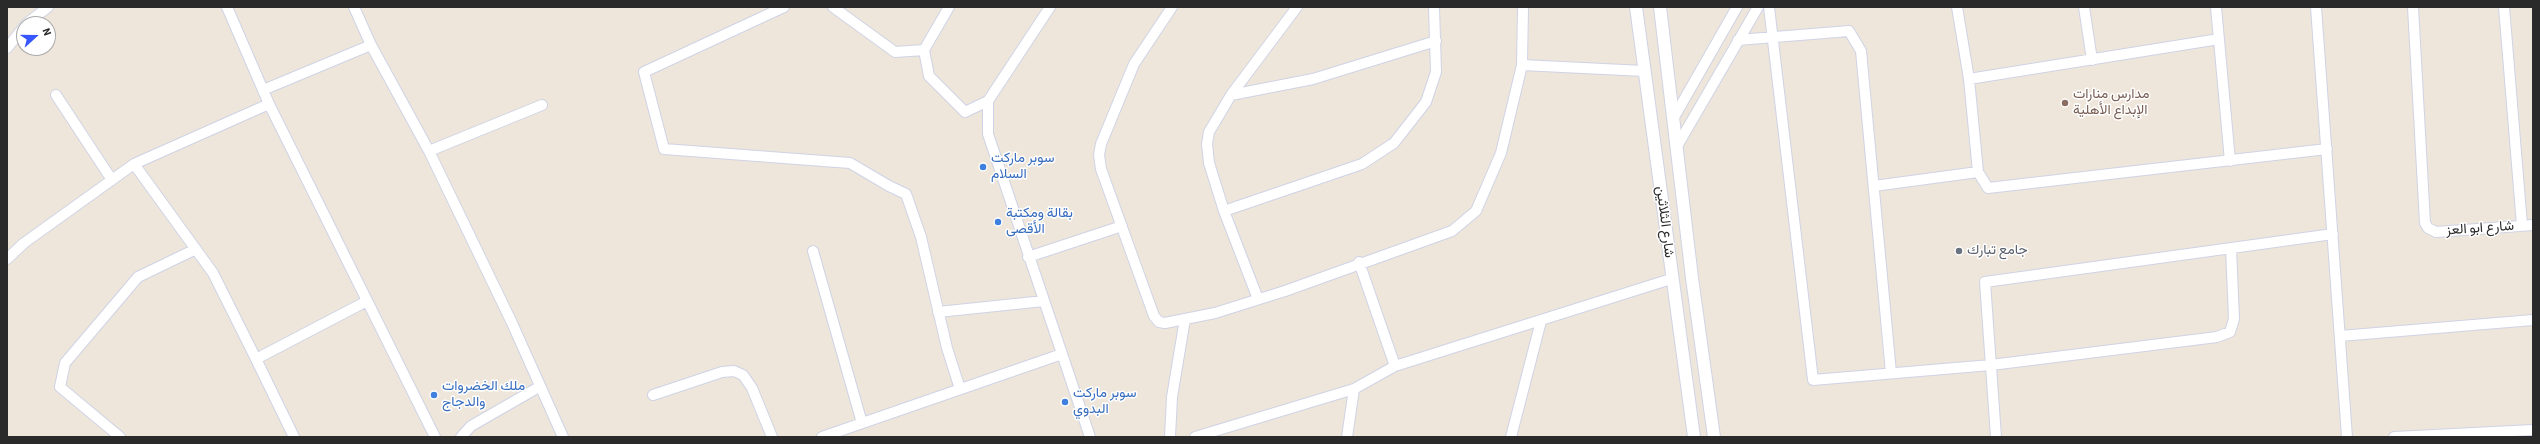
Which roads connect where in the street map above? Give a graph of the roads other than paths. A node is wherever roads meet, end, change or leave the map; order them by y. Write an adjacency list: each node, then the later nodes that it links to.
1 (48, 7): 23 (street)
2 (227, 7): 36 (street)
3 (354, 7): 29 (street)
4 (784, 7): 67 (street)
5 (833, 7): 31 (street)
6 (948, 7): 31 (street)
7 (1050, 7): 39 (street)
8 (1172, 7): 54 (street)
9 (1297, 7): 38 (street)
10 (1434, 7): 28 (street)
11 (1523, 7): 33 (street)
12 (1636, 7): 34 (street, شارع الثلاثين)
13 (1660, 7): 42 (street, شارع الثلاثين)
14 (1737, 7): 42 (street)
15 (1758, 7): 27 (street)
16 (1769, 7): 24 (street)
17 (1957, 7): 35 (street)
18 (2084, 7): 32 (street)
19 (2216, 7): 26 (street)
20 (2316, 7): 44 (street)
21 (2413, 7): 52 (street, شارع ابو العز)
22 (2504, 7): 52 (street)
23 (36, 16)
24 (1773, 36): 27 (street); 50 (street); 76 (street)
25 (16, 37): 30 (street)
26 (2219, 39): 32 (street); 46 (street)
27 (1738, 40): 43 (street)
28 (1436, 41): 38 (street); 51 (street)
29 (371, 45): 36 (street); 45 (street)
30 (7, 48)
31 (924, 50): 39 (street)
32 (2092, 60): 35 (street)
33 (1522, 64): 34 (street); 61 (street)
34 (1644, 72): 63 (street, شارع الثلاثين)
35 (1969, 79): 48 (street)
36 (263, 90): 40 (street)
37 (56, 95): 49 (street)
38 (1231, 95): 51 (street)
39 (988, 101): 59 (street)
40 (269, 104): 47 (street); 65 (street)
41 (542, 105): 45 (street)
42 (1673, 119): 43 (street, شارع الثلاثين)
43 (1676, 148): 62 (street, شارع الثلاثين)
44 (2327, 150): 46 (street); 55 (street)
45 (429, 151): 77 (street)
46 (2230, 160): 48 (street)
47 (134, 164): 49 (street); 57 (street)
48 (1978, 172): 50 (street)
49 (112, 180): 60 (street)
50 (1874, 186): 76 (street)
51 (1224, 211): 64 (street)
52 (2522, 225): 53 (street, شارع ابو العز)
53 (2533, 225)
54 (1122, 226): 59 (street); 68 (street)
55 (2333, 234): 56 (street); 71 (street)
56 (2231, 248): 74 (street); 74 (street)
57 (196, 249): 73 (street); 83 (street)
58 (814, 250): 81 (street)
59 (1028, 257): 66 (street)
60 (7, 259)
61 (1359, 262): 64 (street); 75 (street)
62 (1692, 278): 63 (street); 96 (street, شارع الثلاثين)
63 (1671, 279): 70 (street); 95 (street, شارع الثلاثين)
64 (1258, 299): 68 (street)
65 (367, 301): 73 (street); 85 (street)
66 (1044, 301): 67 (street); 72 (street)
67 (938, 312): 78 (street)
68 (1185, 319): 91 (street)
69 (2533, 320): 71 (street)
70 (1541, 321): 75 (street); 94 (street)
71 (2340, 336): 98 (street)
72 (1062, 354): 78 (street); 90 (street)
73 (256, 359): 84 (street)
74 (1991, 365): 76 (street); 97 (street)
75 (1395, 366): 79 (street)
76 (1891, 374)
77 (540, 387): 86 (street); 87 (street)
78 (960, 389): 81 (street)
79 (1354, 389): 92 (street); 93 (street)
80 (653, 395): 88 (street)
81 (862, 423): 89 (street)
82 (2533, 430): 99 (street)
83 (120, 437)
84 (294, 437)
85 (435, 437)
86 (461, 437)
87 (563, 437)
88 (772, 437)
89 (822, 437)
90 (1090, 437)
91 (1170, 437)
92 (1195, 437)
93 (1348, 437)
94 (1511, 437)
95 (1694, 437)
96 (1714, 437)
97 (1996, 437)
98 (2347, 437)
99 (2394, 437)

